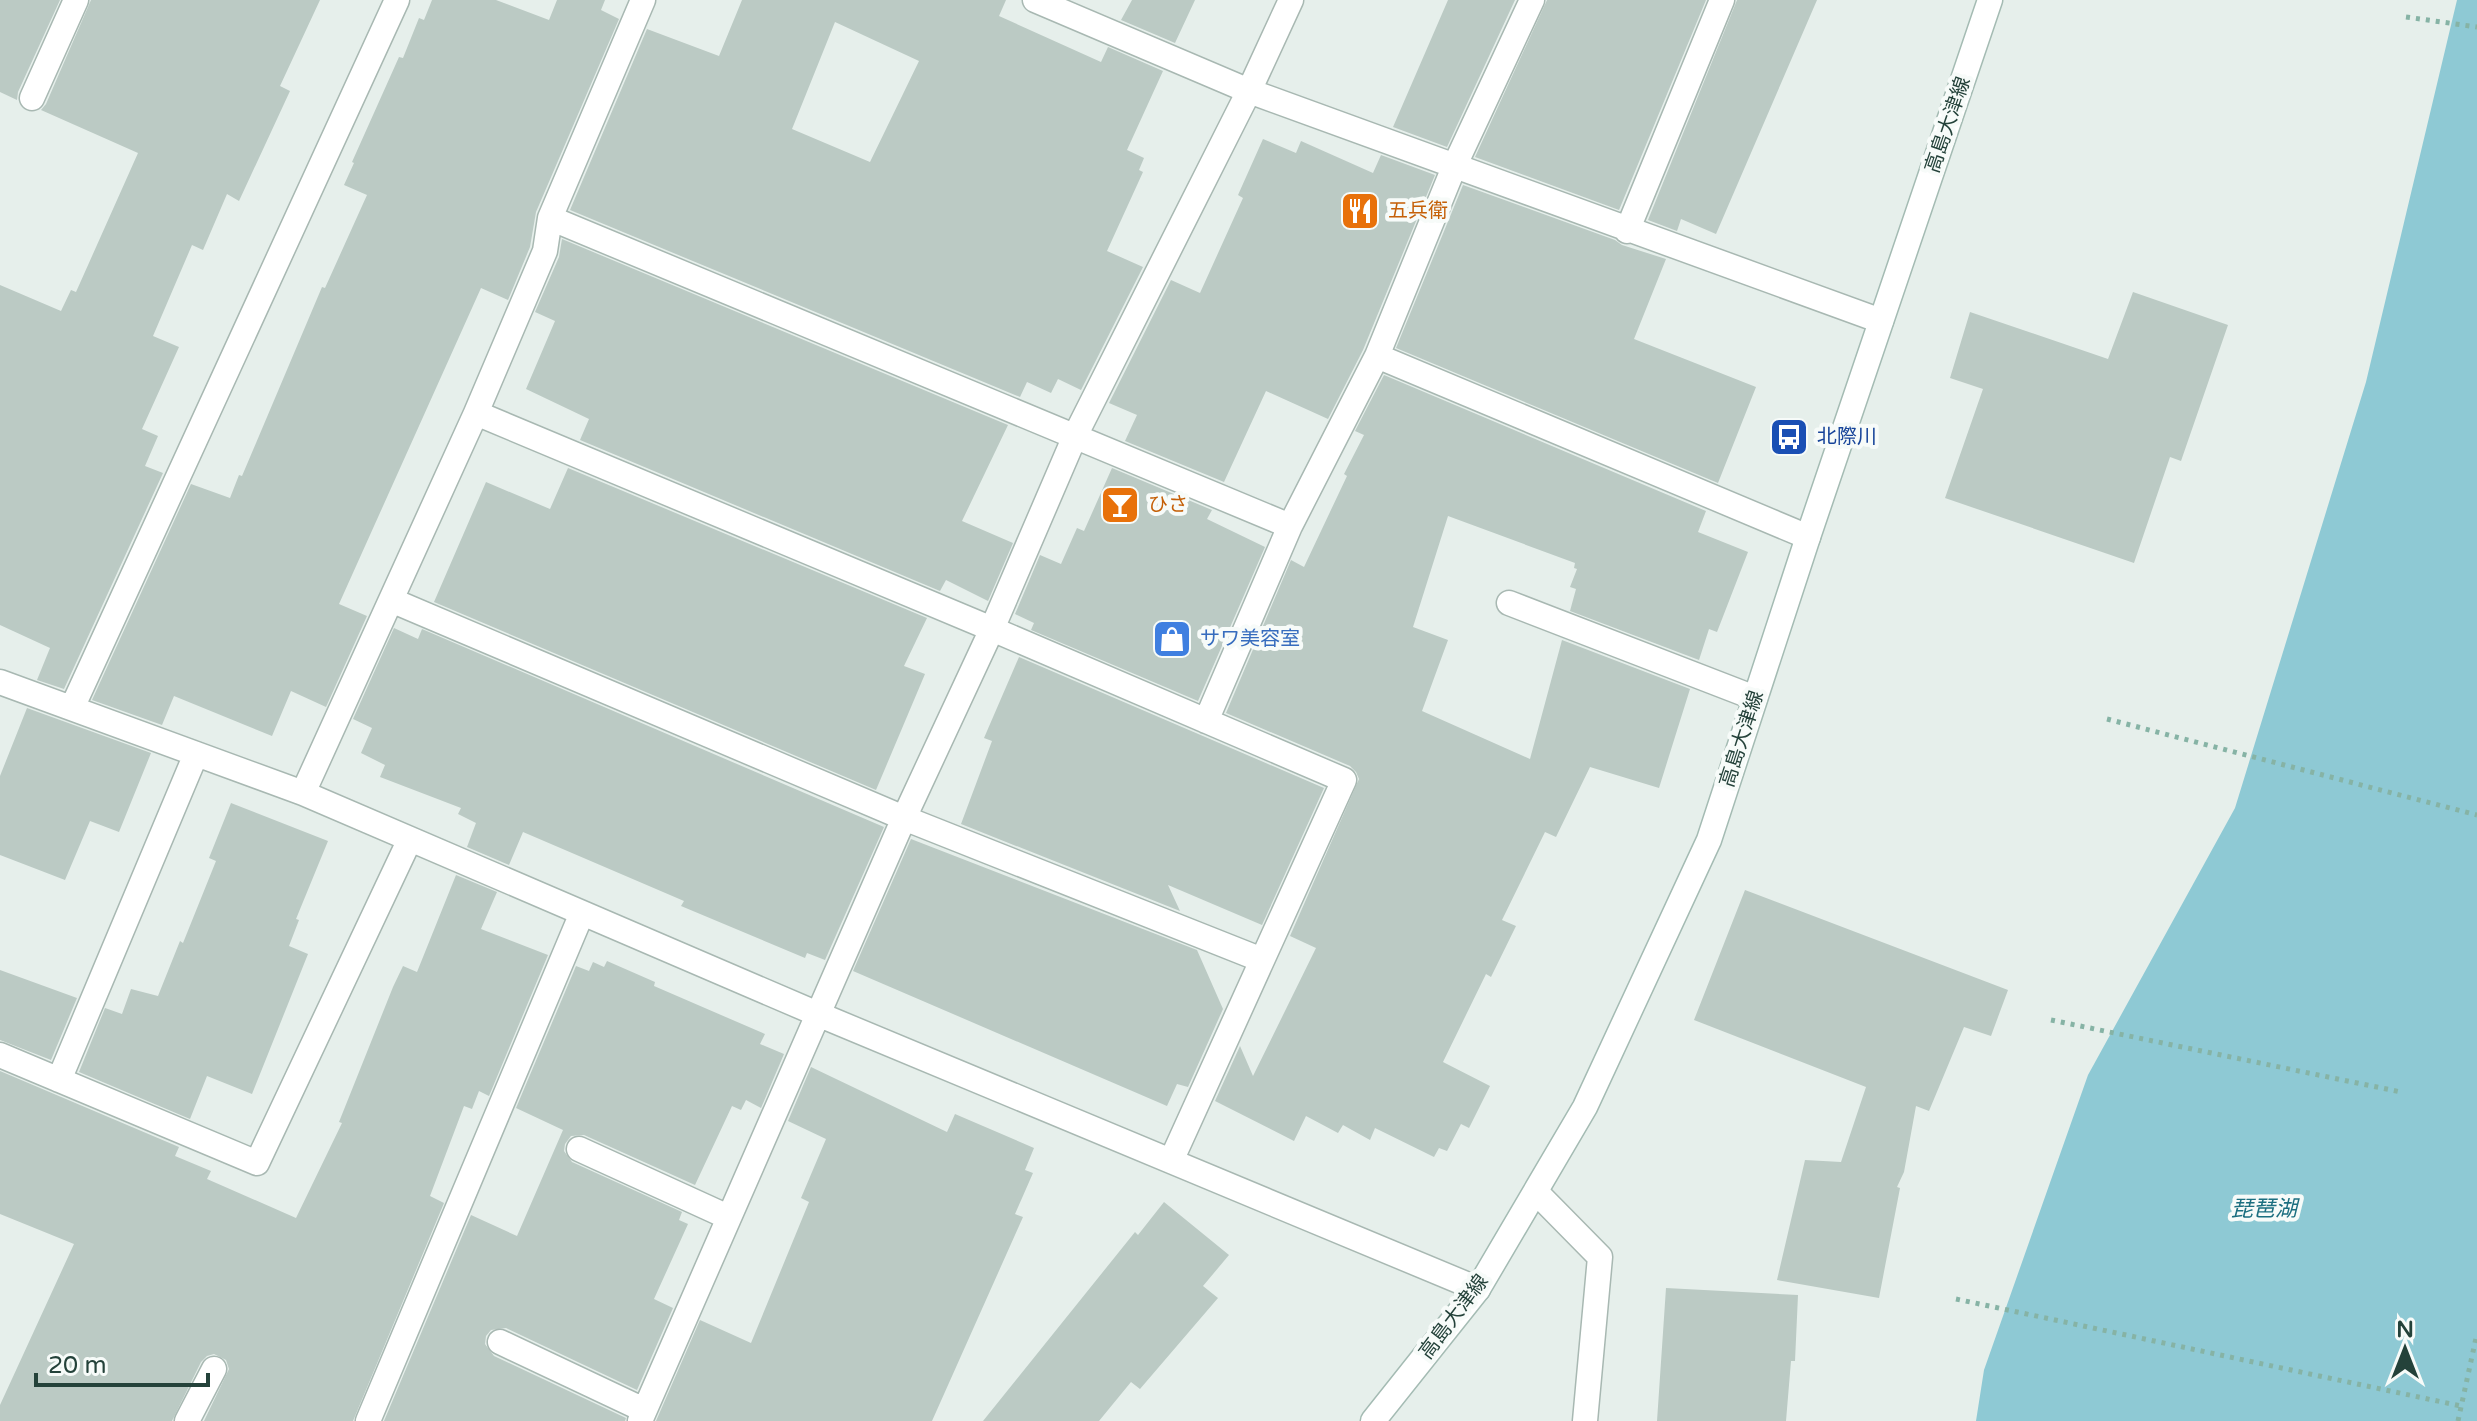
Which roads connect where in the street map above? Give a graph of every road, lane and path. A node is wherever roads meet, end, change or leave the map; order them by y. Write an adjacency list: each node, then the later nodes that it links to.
1 (76, 0): 12 (street)
2 (397, 0): 27 (street)
3 (643, 0): 14 (street)
4 (1035, 0): 11 (street)
5 (1291, 0): 11 (street)
6 (1532, 0): 13 (street)
7 (1722, 0): 15 (street)
8 (1990, 0): 16 (street, 高島大津線)
9 (2406, 17): 10 (path)
10 (2477, 27)
11 (1249, 91): 13 (street); 19 (street)
12 (32, 98)
13 (1454, 167): 15 (street); 17 (street)
14 (550, 218): 18 (street); 19 (street)
15 (1627, 231): 16 (street)
16 (1881, 321): 21 (street, 高島大津線)
17 (1377, 356): 20 (street); 21 (street)
18 (476, 413): 22 (street); 24 (street)
19 (1075, 436): 20 (street); 24 (street)
20 (1290, 526): 29 (street)
21 (1808, 537): 26 (street, 高島大津線)
22 (391, 600): 31 (street); 33 (street)
23 (1509, 603): 26 (street)
24 (992, 629): 29 (street); 33 (street)
25 (0, 682): 27 (street)
26 (1755, 698): 44 (street, 高島大津線)
27 (72, 708): 30 (street)
28 (2107, 719): 32 (path)
29 (1206, 721): 36 (street)
30 (196, 754): 31 (street); 40 (street)
31 (303, 793): 34 (street)
32 (2477, 815)
33 (904, 818): 36 (street); 37 (street)
34 (410, 839): 35 (street); 40 (street)
35 (582, 913): 37 (street); 54 (street)
36 (1262, 960): 43 (street)
37 (820, 1015): 43 (street); 45 (street)
38 (2051, 1020): 41 (path)
39 (0, 1055): 40 (street)
40 (59, 1080)
41 (2401, 1092)
42 (579, 1149): 45 (street)
43 (1171, 1161): 46 (street)
44 (1536, 1192): 46 (street, 高島大津線); 56 (street)
45 (728, 1217): 52 (street)
46 (1478, 1289): 55 (street, 高島大津線)
47 (1956, 1299): 51 (path)
48 (2476, 1338): 51 (path)
49 (500, 1342): 52 (street)
50 (214, 1369): 53 (street)
51 (2461, 1406): 57 (path)
52 (642, 1416)
53 (187, 1421)
54 (368, 1421)
55 (1373, 1421)
56 (1585, 1421)
57 (2458, 1421)

